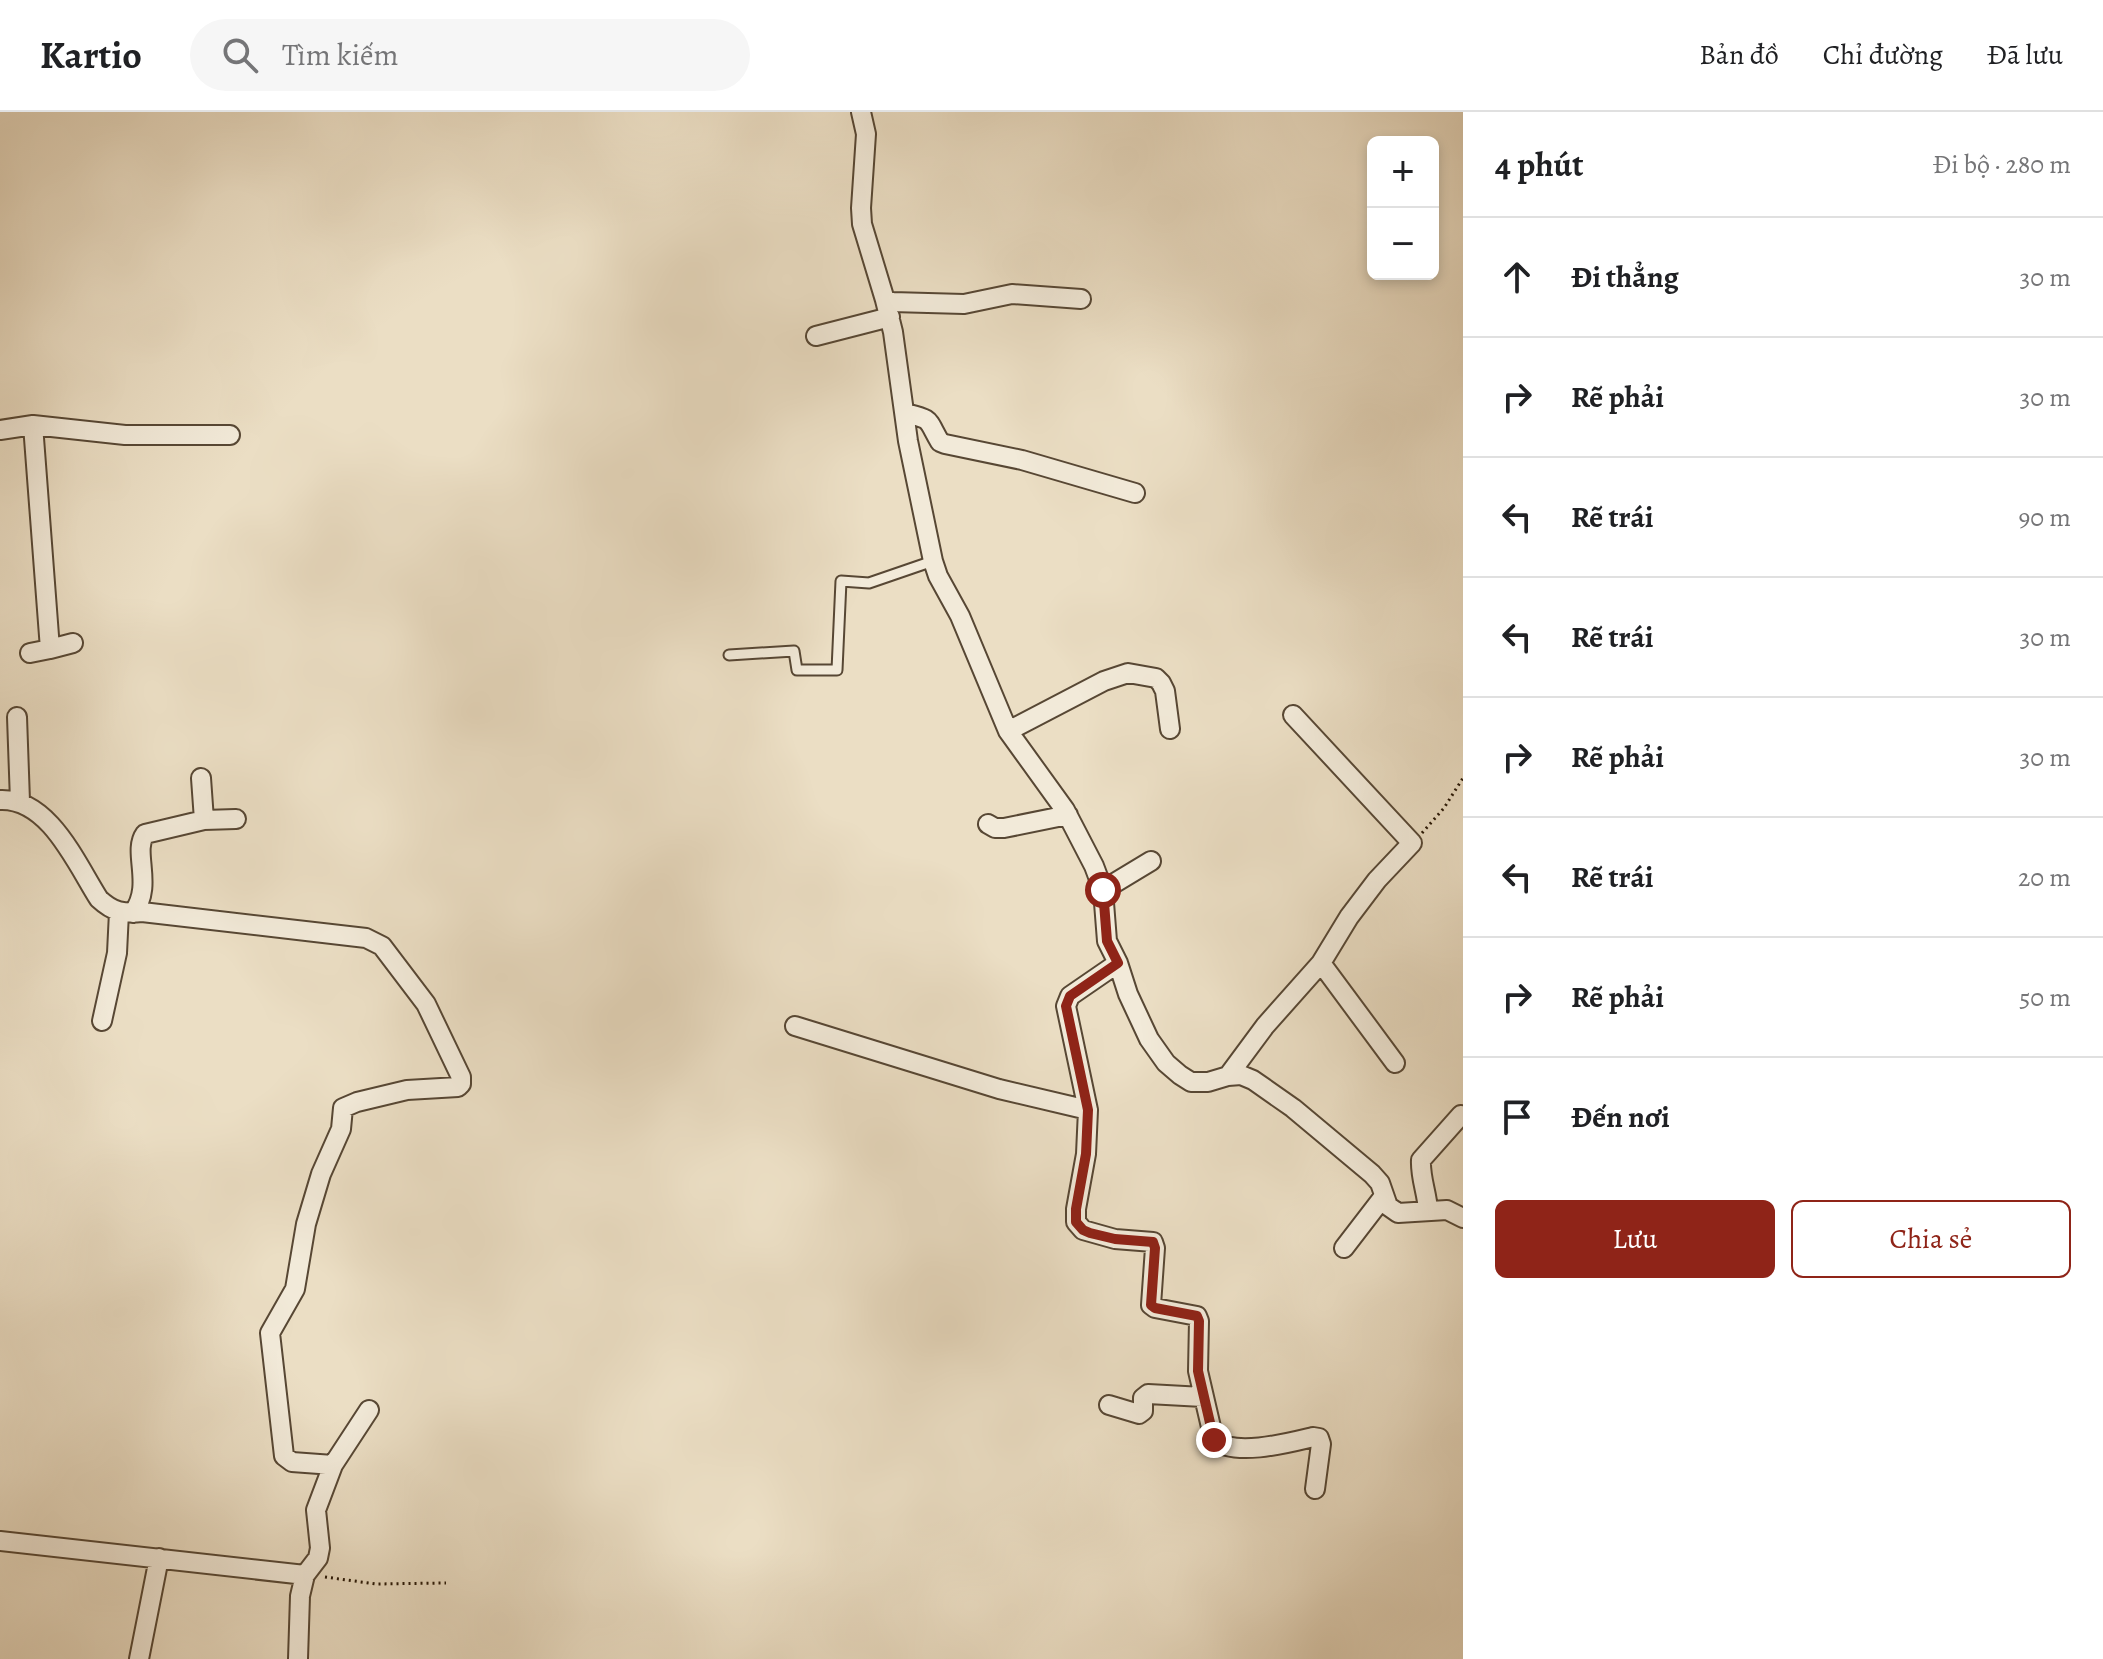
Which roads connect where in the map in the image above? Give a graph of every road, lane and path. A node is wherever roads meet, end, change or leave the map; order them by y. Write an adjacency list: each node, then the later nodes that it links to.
1 (861, 112): 3 (street)
2 (1081, 299): 3 (street)
3 (887, 308): 4 (street); 5 (street)
4 (816, 336)
5 (905, 413): 9 (street); 10 (street)
6 (33, 425): 7 (street); 8 (street); 12 (street)
7 (0, 430)
8 (230, 435)
9 (1135, 493)
10 (933, 561): 14 (lane); 18 (street)
11 (73, 643): 12 (street)
12 (50, 649): 13 (street)
13 (30, 653)
14 (729, 655)
15 (1293, 715): 27 (street)
16 (17, 717): 22 (street)
17 (1170, 729): 18 (street)
18 (1008, 731): 23 (street)
19 (201, 778): 25 (street)
20 (1463, 778): 27 (path)
21 (0, 800): 22 (street)
22 (20, 801): 30 (street)
23 (1068, 815): 26 (street); 29 (street)
24 (236, 819): 25 (street)
25 (204, 820): 30 (street)
26 (988, 824)
27 (1412, 843): 32 (street)
28 (1151, 861): 29 (street)
29 (1103, 890): 31 (street)
30 (126, 912): 33 (street); 46 (street)
31 (1118, 963): 36 (street); 37 (street)
32 (1321, 963): 35 (street); 36 (street)
33 (102, 1021)
34 (795, 1026): 37 (street)
35 (1395, 1063)
36 (1228, 1076): 39 (street)
37 (1088, 1110): 43 (street)
38 (1461, 1115): 40 (street)
39 (1384, 1196): 40 (street); 42 (street)
40 (1428, 1210): 41 (street)
41 (1463, 1218)
42 (1344, 1248)
43 (1203, 1397): 44 (street); 47 (street)
44 (1109, 1405)
45 (369, 1410): 46 (street)
46 (333, 1465): 50 (street)
47 (1315, 1489)
48 (0, 1541): 49 (street)
49 (159, 1558): 50 (street); 52 (street)
50 (305, 1575): 51 (path); 53 (street)
51 (446, 1583)
52 (139, 1659)
53 (298, 1659)

